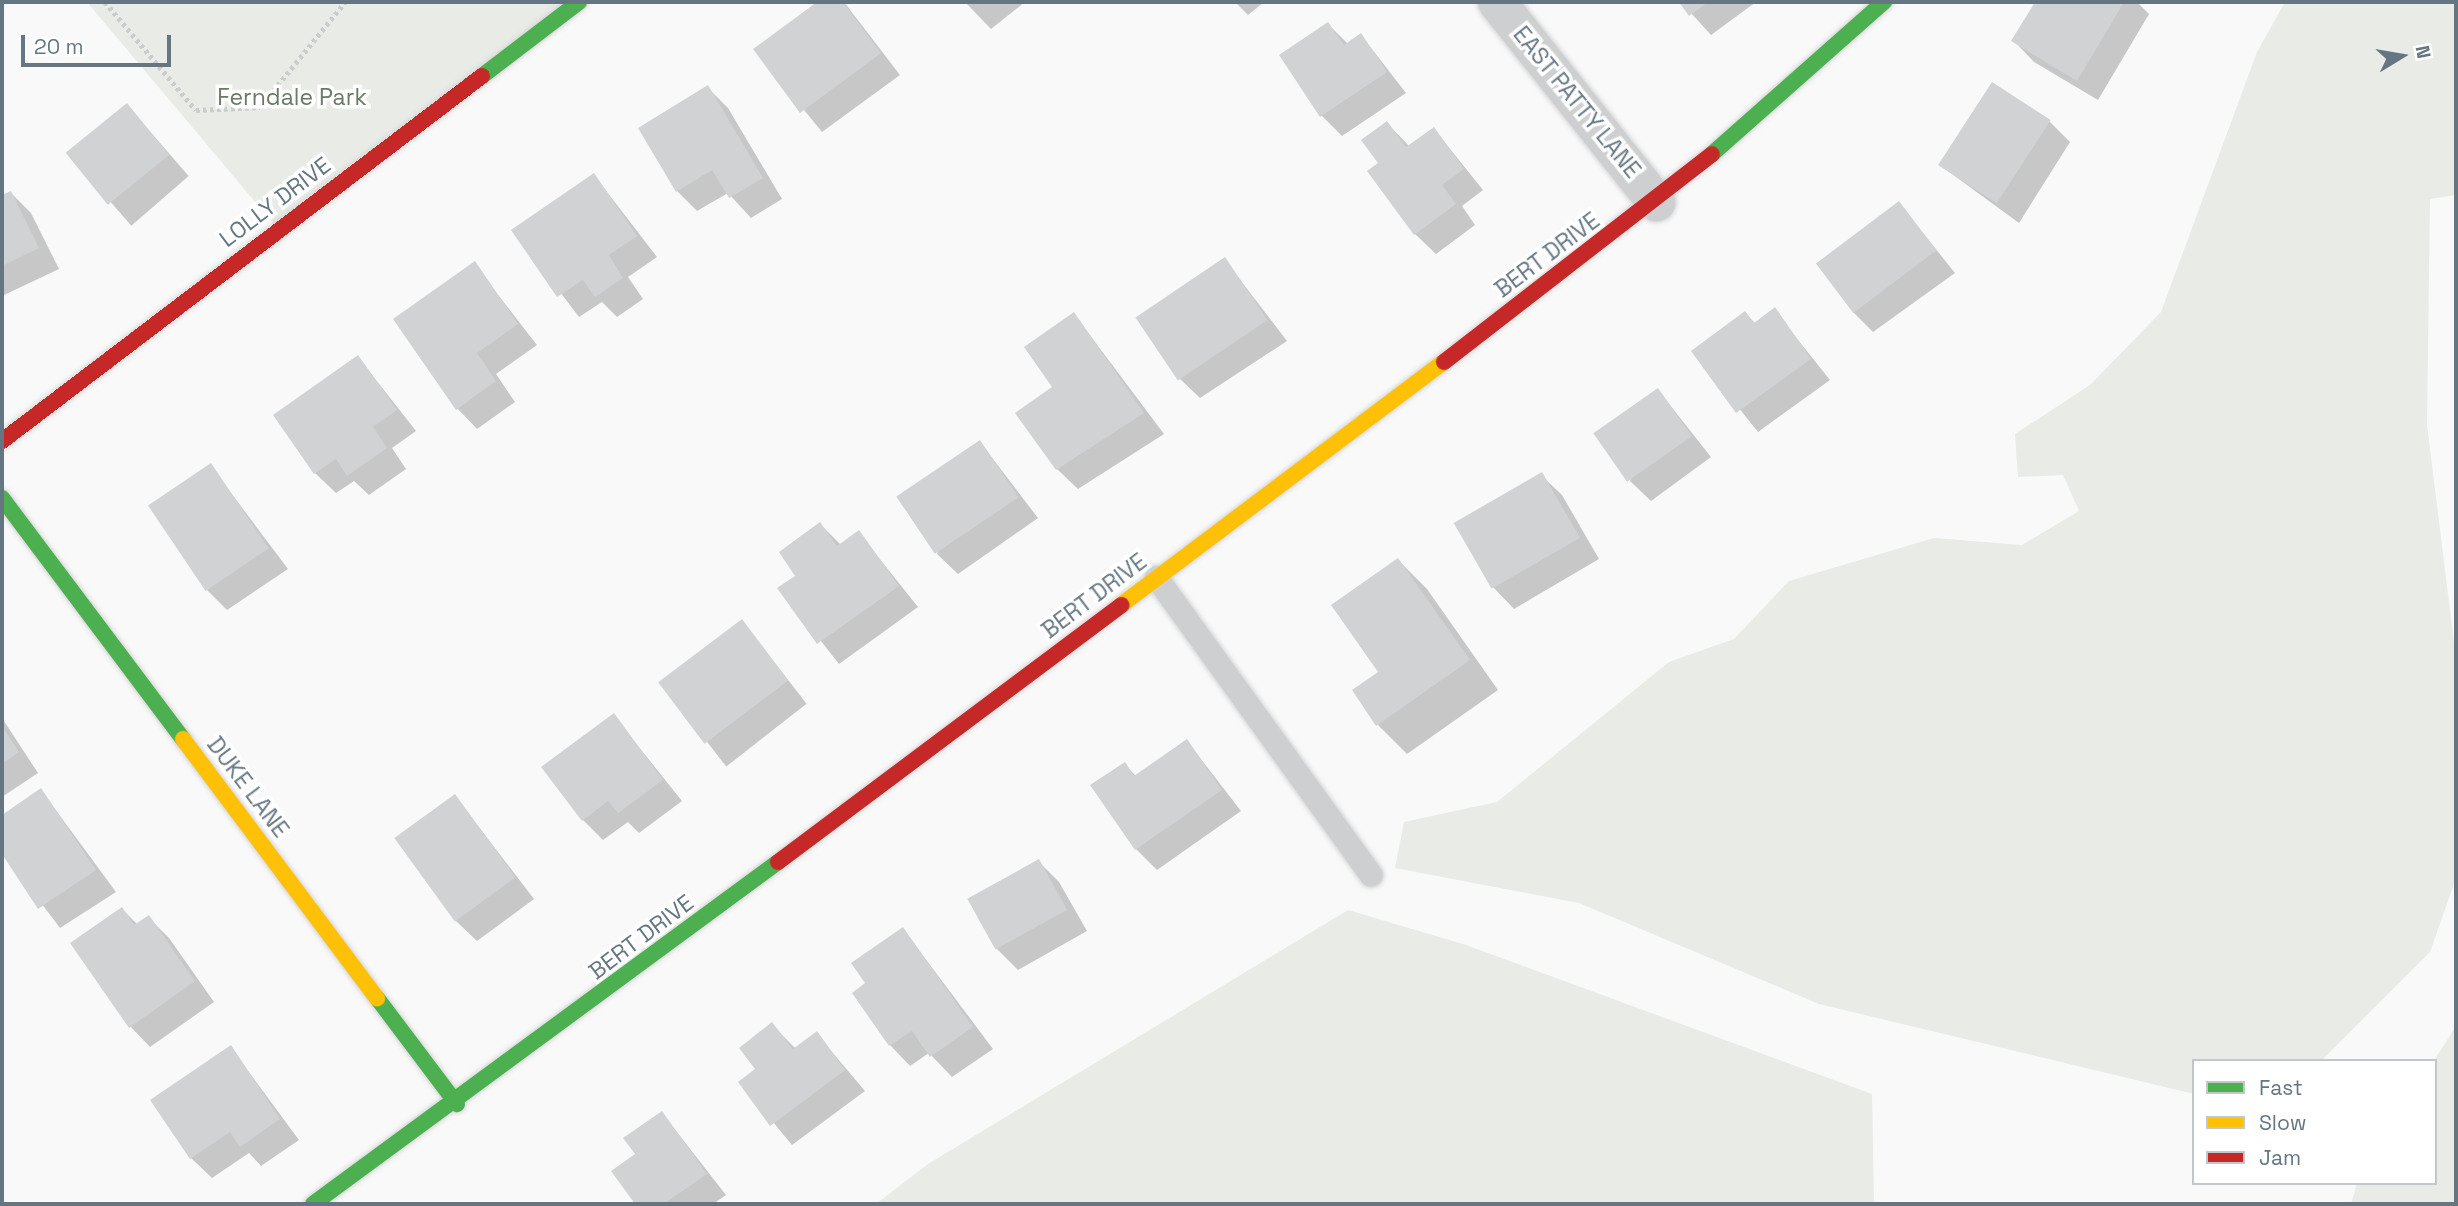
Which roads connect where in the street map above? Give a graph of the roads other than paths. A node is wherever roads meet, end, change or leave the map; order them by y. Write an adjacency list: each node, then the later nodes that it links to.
1 (579, 2): 5 (street, LOLLY DRIVE)
2 (1497, 2): 4 (street, EAST PATTY LANE)
3 (1884, 2): 4 (street, BERT DRIVE)
4 (1656, 202): 7 (street, BERT DRIVE)
5 (2, 441)
6 (2, 498): 9 (street, DUKE LANE)
7 (1156, 577): 8 (lane); 9 (street, BERT DRIVE)
8 (1371, 875)
9 (457, 1104): 10 (street, BERT DRIVE)
10 (313, 1204)

